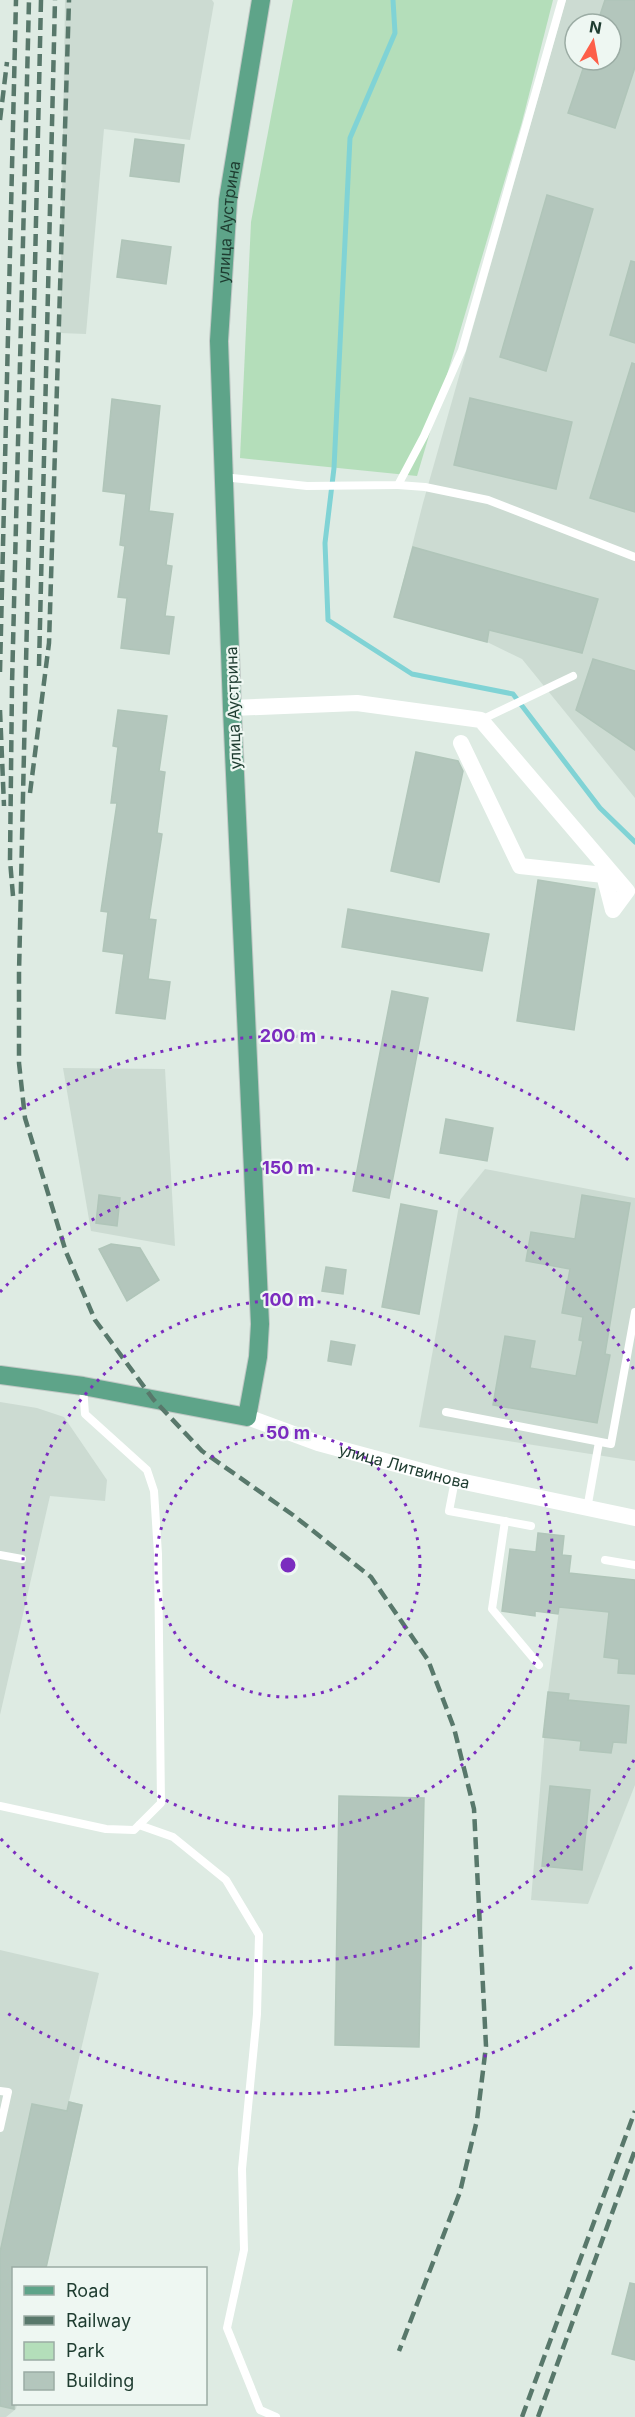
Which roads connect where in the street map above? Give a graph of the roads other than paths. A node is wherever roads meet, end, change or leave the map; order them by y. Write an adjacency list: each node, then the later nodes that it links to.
1 (562, 0): 4 (lane)
2 (260, 1): 3 (main road, улица Аустрина)
3 (224, 477): 4 (lane); 7 (main road, улица Аустрина)
4 (398, 485): 5 (lane)
5 (635, 558)
6 (573, 676): 8 (lane)
7 (232, 708): 8 (street); 15 (main road, улица Аустрина)
8 (482, 720): 10 (street)
9 (461, 743): 10 (street)
10 (631, 894)
11 (635, 1312): 16 (lane)
12 (0, 1374): 13 (main road, улица Литвинова)
13 (83, 1386): 15 (main road, улица Литвинова); 28 (lane)
14 (446, 1412): 16 (lane)
15 (247, 1417): 17 (street, улица Литвинова)
16 (599, 1442): 18 (lane)
17 (455, 1480): 18 (street, улица Литвинова); 20 (lane)
18 (587, 1509): 19 (street, улица Литвинова)
19 (635, 1518)
20 (505, 1521): 21 (lane); 26 (lane)
21 (531, 1526)
22 (0, 1555): 23 (lane)
23 (22, 1559)
24 (605, 1560): 25 (lane)
25 (635, 1565)
26 (539, 1665)
27 (0, 1806): 28 (lane)
28 (139, 1825): 31 (lane)
29 (0, 2091): 30 (lane)
30 (0, 2128)
31 (276, 2417)

